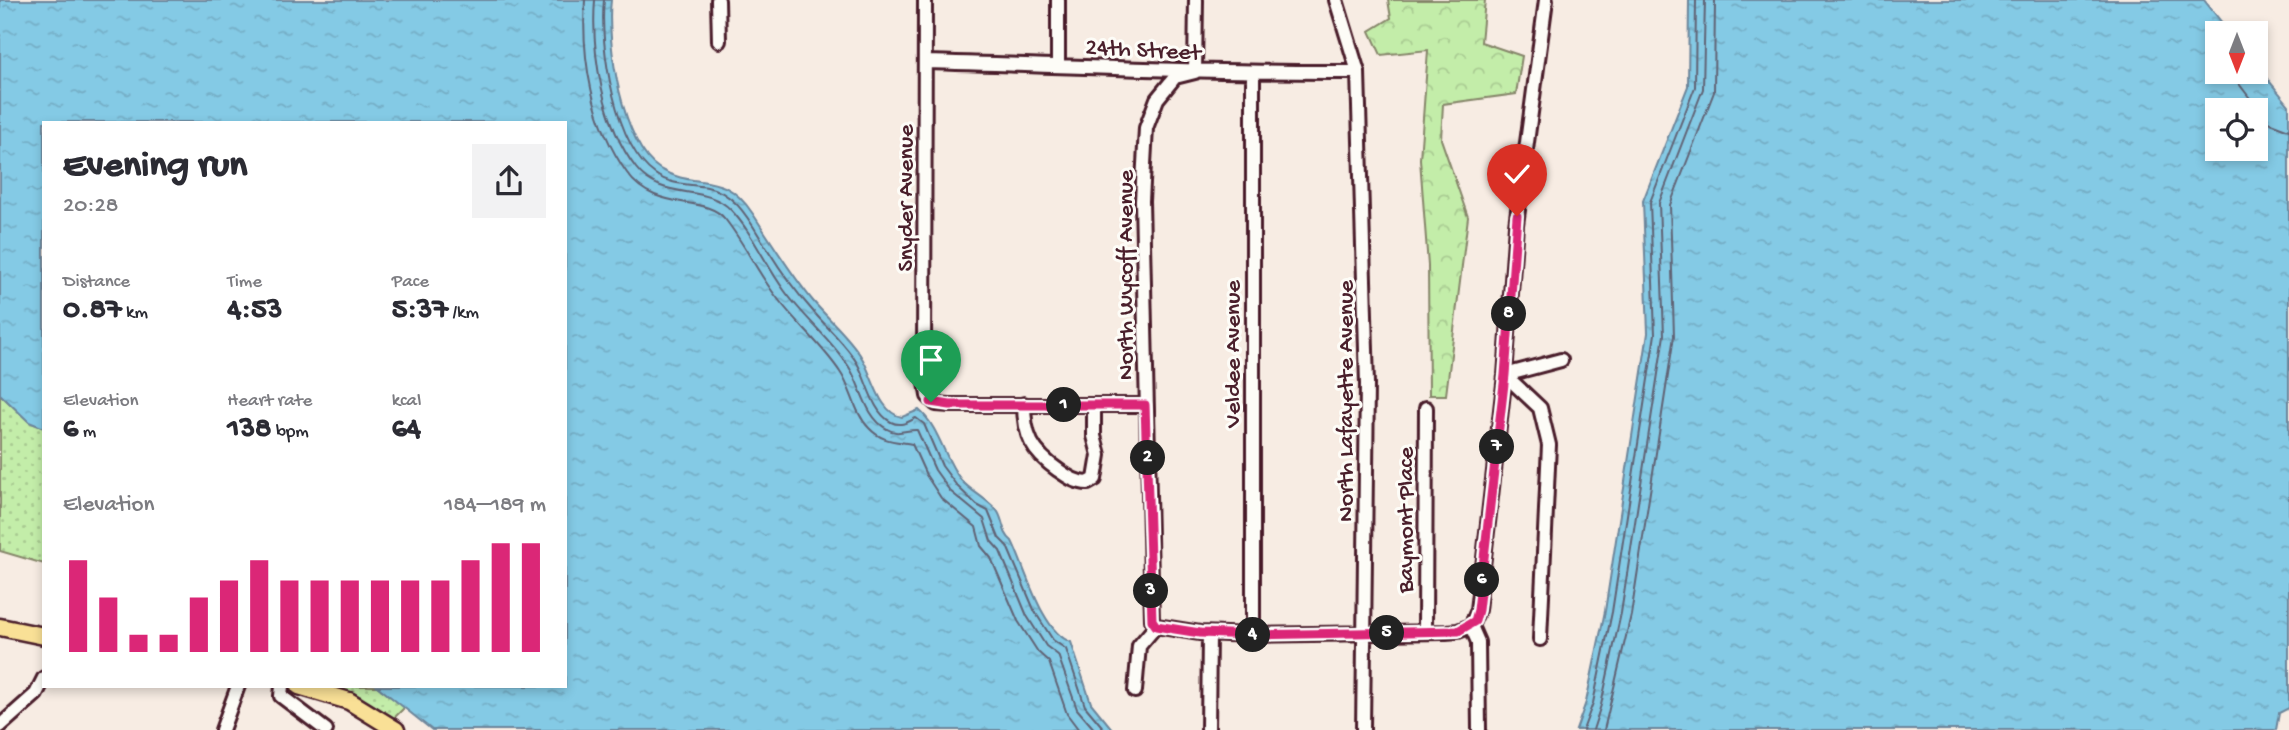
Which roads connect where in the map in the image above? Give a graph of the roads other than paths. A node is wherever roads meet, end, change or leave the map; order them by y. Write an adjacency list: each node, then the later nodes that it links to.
1 (718, 0): 7 (street)
2 (925, 0): 8 (street, Snyder Avenue)
3 (1058, 0): 9 (street)
4 (1196, 0): 10 (street)
5 (1336, 0): 11 (street, North Lafayette Avenue)
6 (1546, 0): 14 (street)
7 (719, 41)
8 (926, 62): 9 (street, 24th Street); 15 (street, Snyder Avenue)
9 (1058, 65): 10 (street, 24th Street)
10 (1195, 72): 12 (street, 24th Street); 17 (street, North Wycoff Avenue)
11 (1358, 72): 12 (street, 24th Street); 24 (street, North Lafayette Avenue)
12 (1253, 73): 25 (street, Veldee Avenue)
13 (1561, 360): 14 (street)
14 (1505, 375): 20 (street); 27 (street)
15 (1024, 404): 16 (street); 16 (street)
16 (1094, 405): 17 (street)
17 (1145, 405): 19 (street, North Wycoff Avenue)
18 (1426, 408): 22 (street, Baymont Place)
19 (1156, 626): 23 (street); 32 (street)
20 (1471, 626): 22 (street); 39 (street)
21 (0, 627): 26 (main road)
22 (1425, 632): 24 (street)
23 (1209, 634): 25 (street); 37 (street)
24 (1364, 634): 25 (street); 38 (street, North Lafayette Avenue)
25 (1253, 635)
26 (42, 636)
27 (1540, 639)
28 (42, 682): 33 (street)
29 (237, 688): 35 (street)
30 (282, 688): 36 (street)
31 (306, 688): 34 (main road)
32 (1135, 691)
33 (5, 726)
34 (389, 728)
35 (222, 730)
36 (326, 730)
37 (1208, 730)
38 (1363, 730)
39 (1479, 730)

